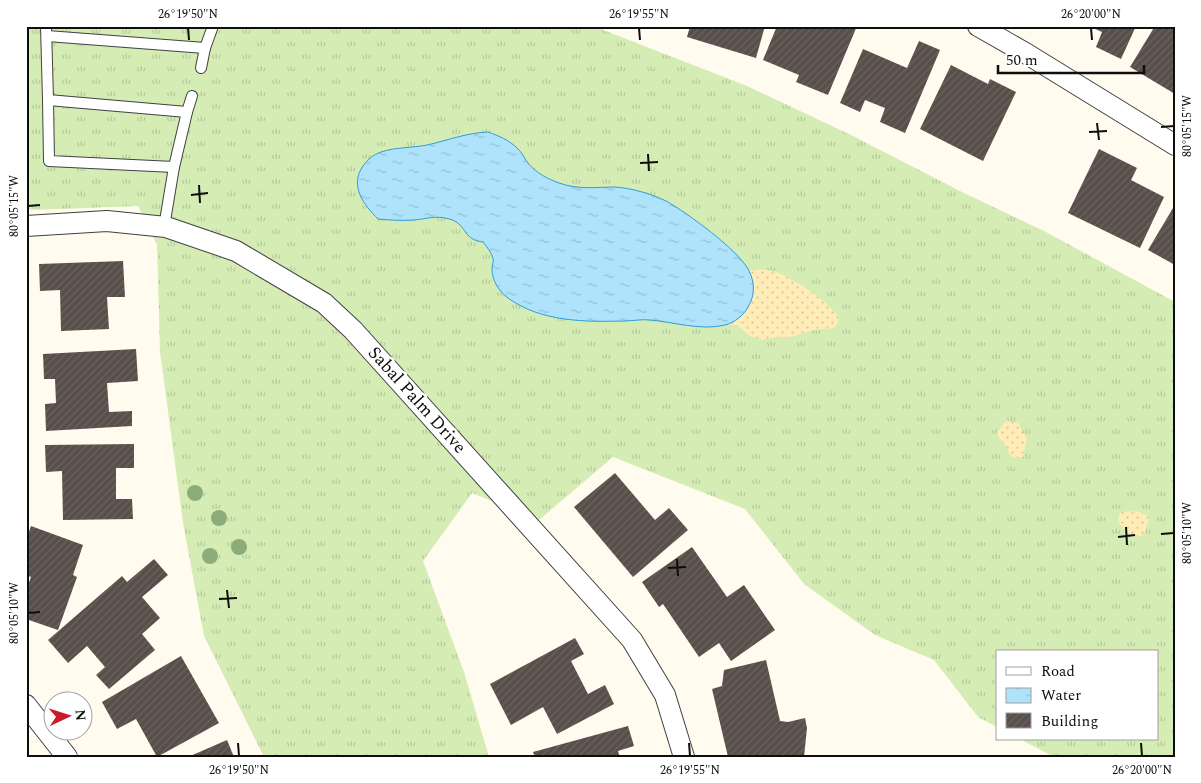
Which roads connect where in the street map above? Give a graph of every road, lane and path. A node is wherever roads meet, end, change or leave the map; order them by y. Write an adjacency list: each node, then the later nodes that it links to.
1 (213, 26): 4 (lane)
2 (978, 26): 9 (street)
3 (46, 31): 4 (lane); 7 (lane)
4 (205, 48): 5 (lane)
5 (201, 68)
6 (192, 96): 8 (lane)
7 (48, 100): 8 (lane); 10 (lane)
8 (187, 112): 10 (lane)
9 (1175, 145)
10 (174, 167): 12 (lane)
11 (26, 226): 12 (street, Sabal Palm Drive)
12 (164, 227): 15 (street, Sabal Palm Drive)
13 (26, 705): 14 (street)
14 (67, 757)
15 (684, 757)

